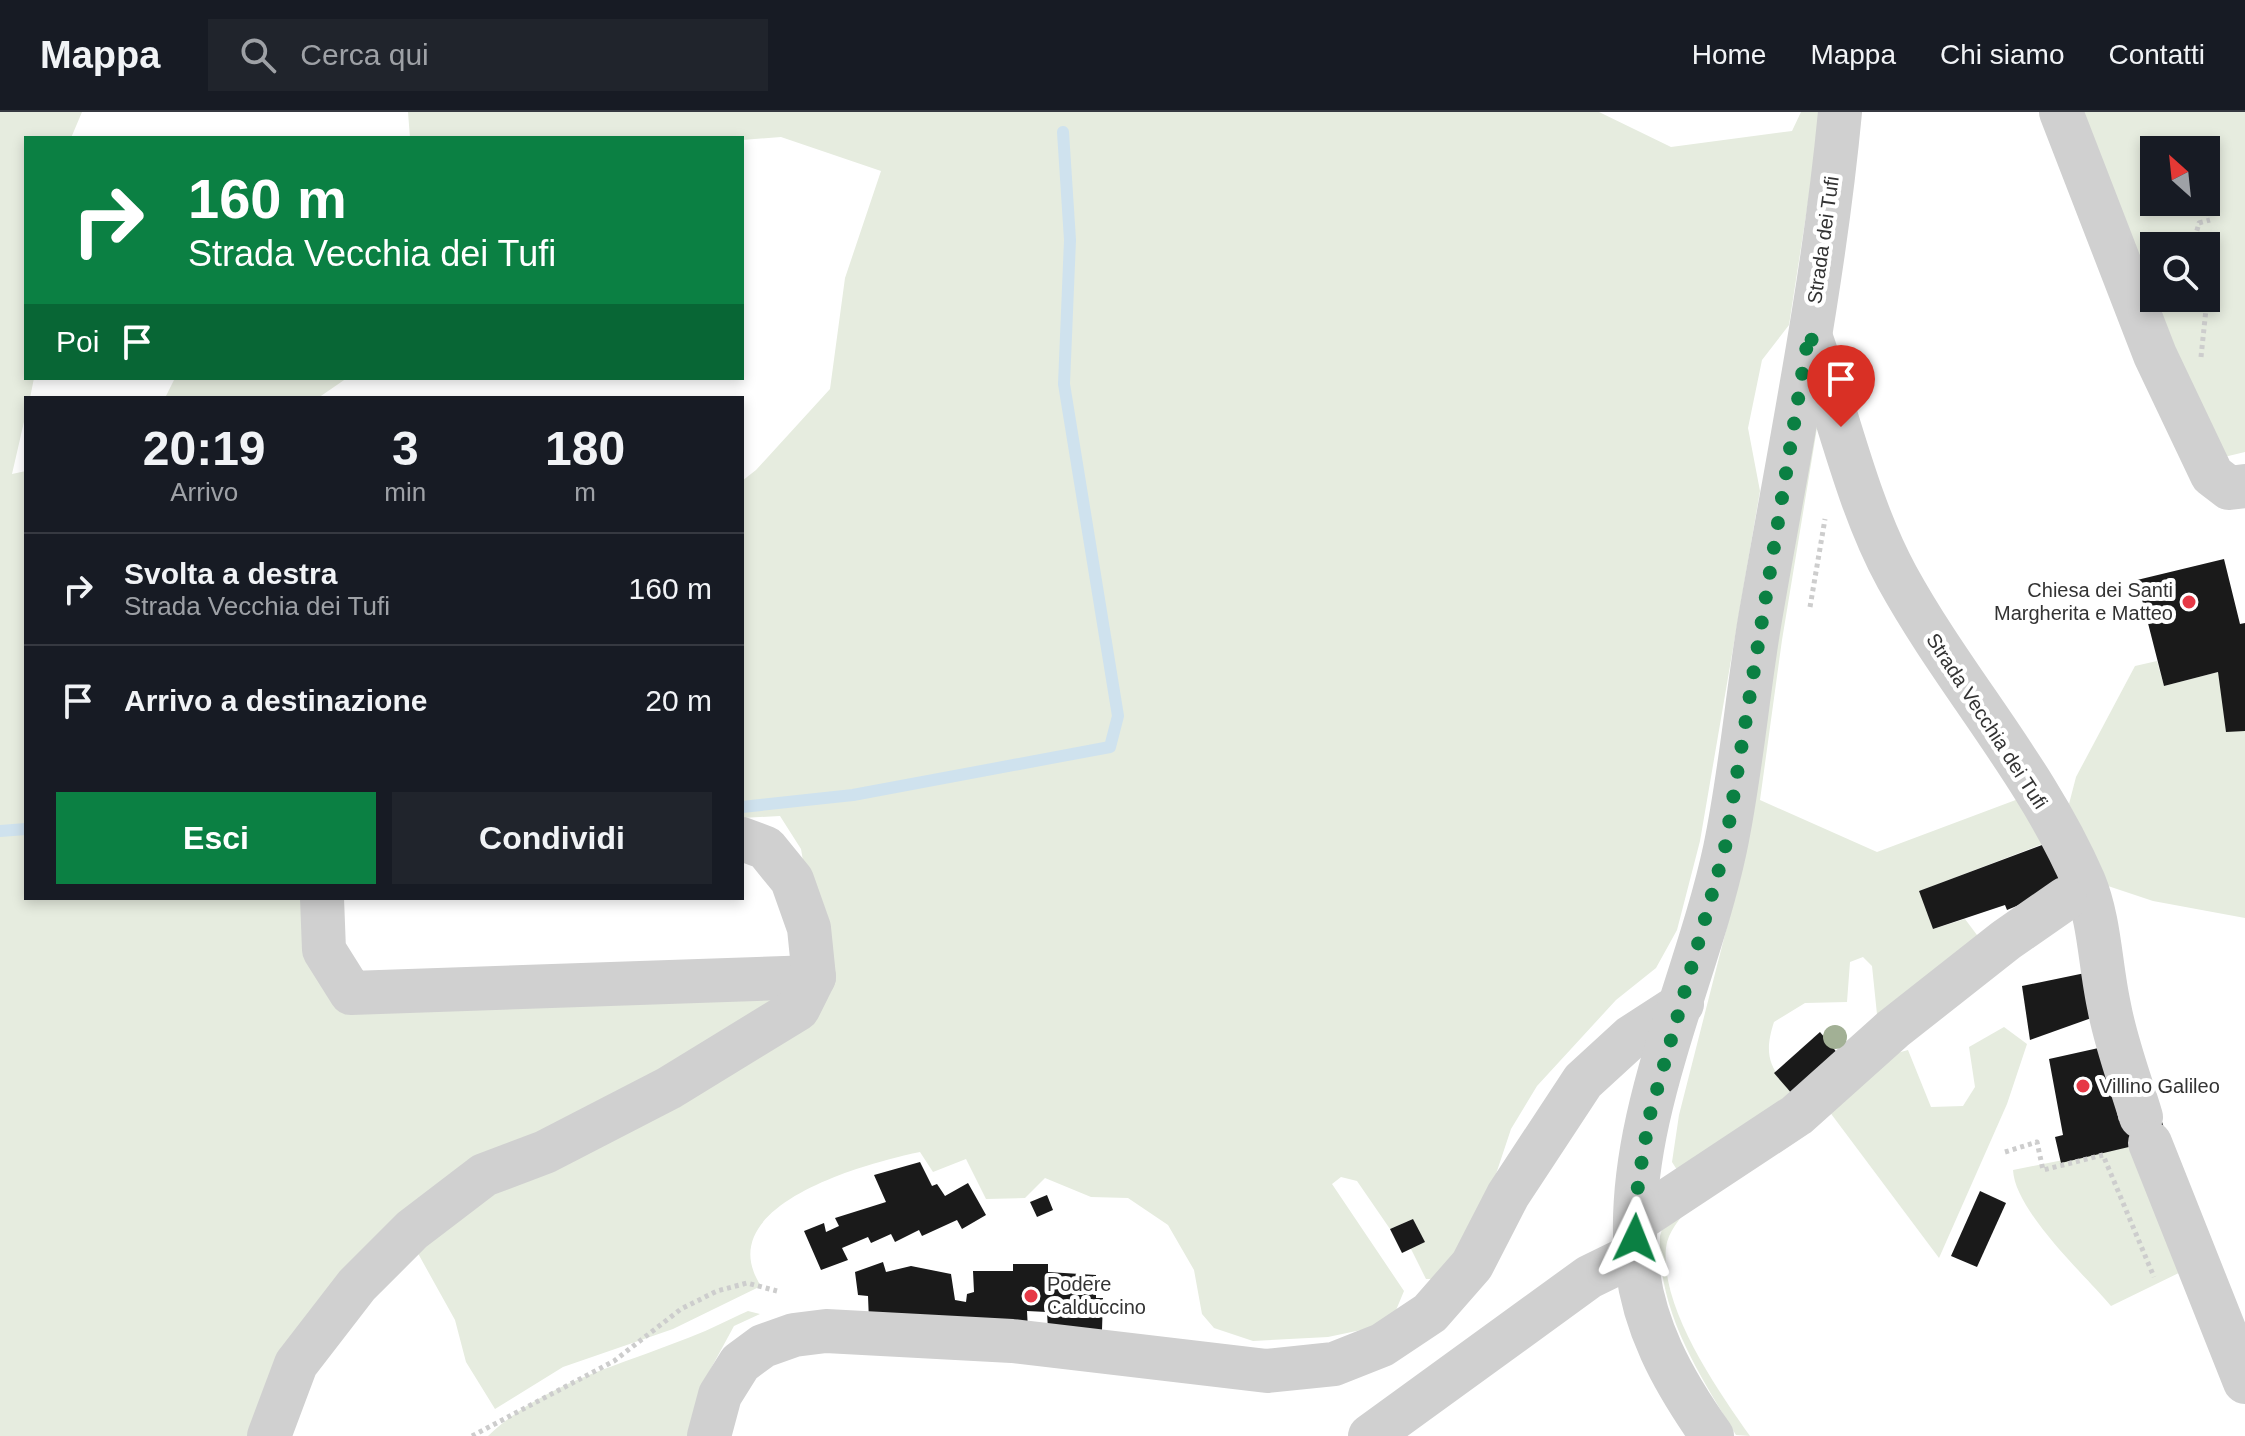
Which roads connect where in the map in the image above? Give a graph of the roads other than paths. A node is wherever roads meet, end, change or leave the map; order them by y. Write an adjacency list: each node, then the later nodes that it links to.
1 (1840, 112): 3 (street, Strada dei Tufi)
2 (2061, 112): 4 (street)
3 (1809, 332): 9 (street, Strada dei Tufi); 11 (street, Strada Vecchia dei Tufi)
4 (2245, 486)
5 (744, 840): 8 (street)
6 (2065, 899): 10 (street)
7 (322, 900): 8 (street)
8 (814, 977): 12 (street)
9 (1682, 1004): 10 (street, Strada dei Tufi); 13 (street)
10 (1636, 1238): 14 (street); 15 (street, Strada dei Tufi)
11 (2245, 1382)
12 (269, 1436)
13 (709, 1436)
14 (1370, 1436)
15 (1712, 1436)

